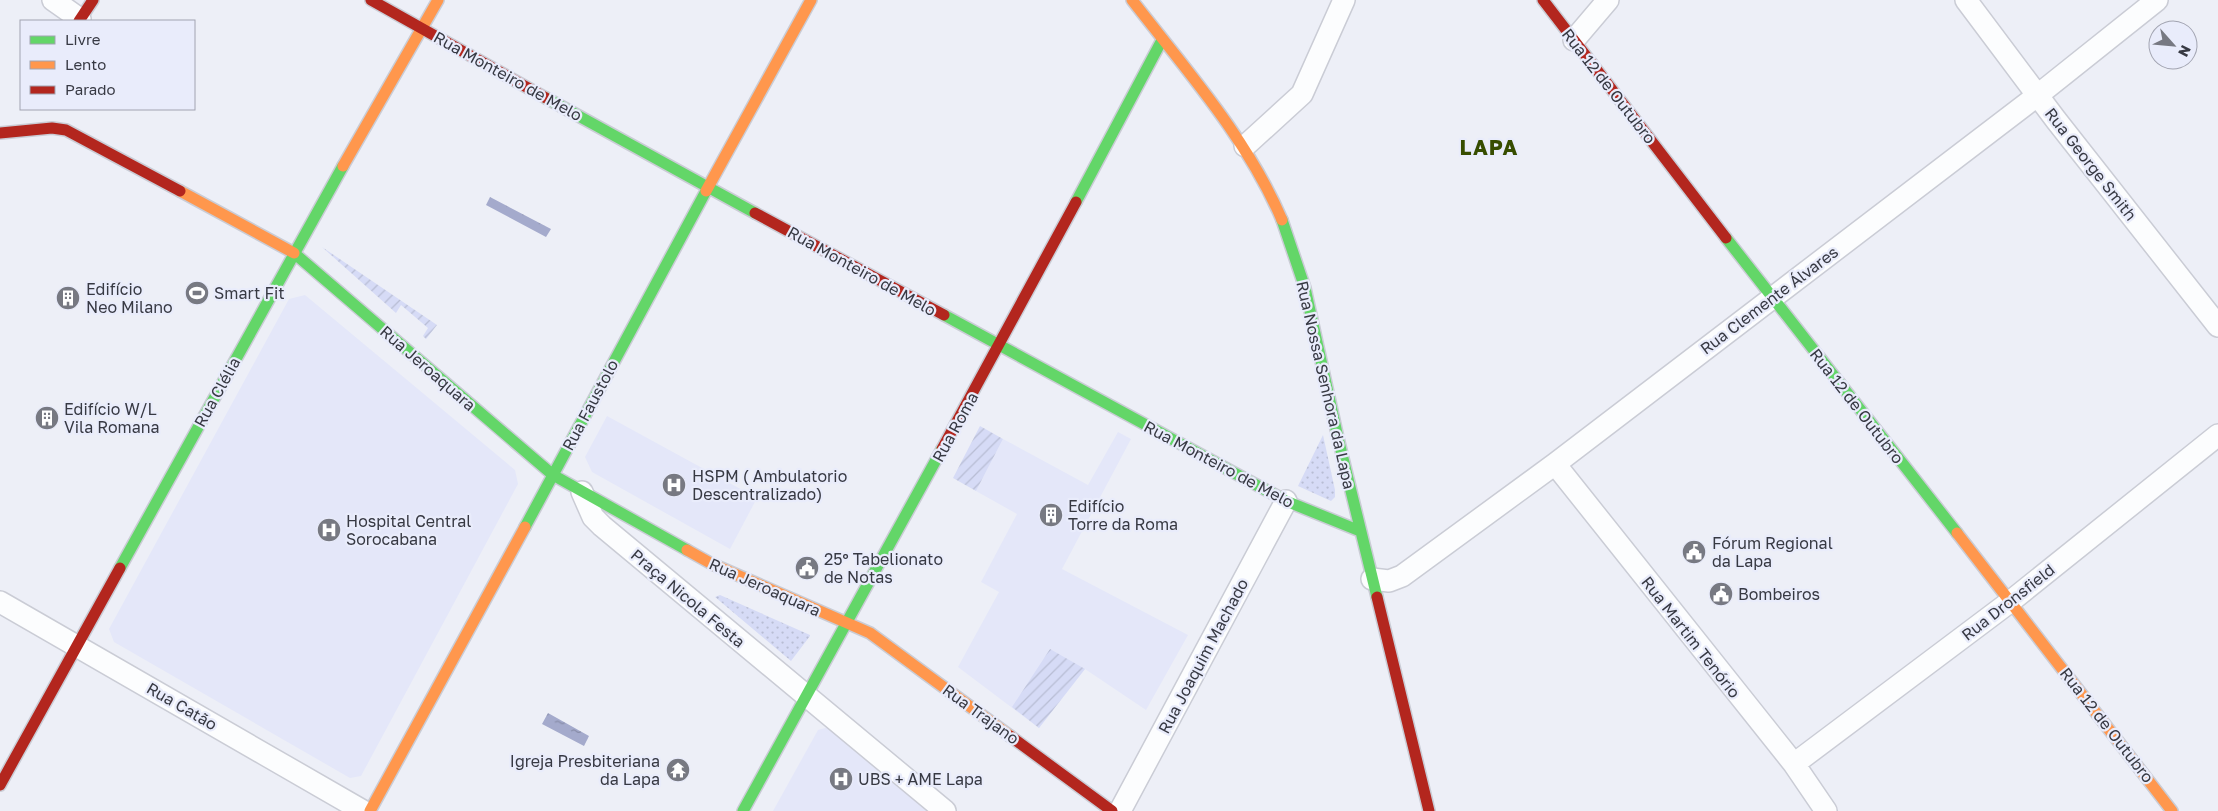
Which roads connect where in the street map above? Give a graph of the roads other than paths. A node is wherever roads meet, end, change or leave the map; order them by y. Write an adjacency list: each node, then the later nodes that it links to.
1 (53, 0): 12 (street)
2 (93, 0): 12 (street)
3 (370, 0): 13 (street, Rua Monteiro de Melo)
4 (438, 0): 13 (street, Rua Clélia)
5 (811, 0): 21 (street, Rua Faustolo)
6 (1132, 0): 14 (street, Rua Nossa Senhora da Lapa)
7 (1344, 0): 20 (street)
8 (1542, 0): 15 (street, Rua 12 de Outubro)
9 (1608, 0): 15 (street)
10 (1966, 0): 16 (street, Rua George Smith)
11 (2157, 0): 16 (street, Rua Clemente Álvares)
12 (79, 20)
13 (421, 28): 21 (street, Rua Monteiro de Melo); 22 (street, Rua Clélia)
14 (1162, 40): 20 (street, Rua Nossa Senhora da Lapa); 25 (street, Rua Roma)
15 (1574, 40): 23 (street, Rua 12 de Outubro)
16 (2038, 95): 23 (street, Rua Clemente Álvares); 24 (street, Rua George Smith)
17 (16, 117): 18 (street)
18 (4, 132): 19 (street); 22 (street, Rua Jeroaquara)
19 (0, 144)
20 (1245, 146): 31 (street, Rua Nossa Senhora da Lapa)
21 (707, 187): 25 (street, Rua Monteiro de Melo); 28 (street, Rua Faustolo)
22 (294, 253): 28 (street, Rua Jeroaquara); 36 (street, Rua Clélia)
23 (1772, 298): 27 (street, Rua Clemente Álvares); 33 (street, Rua 12 de Outubro)
24 (2218, 326)
25 (999, 346): 30 (street, Rua Monteiro de Melo); 35 (street, Rua Roma)
26 (2218, 435): 33 (street, Rua Dronsfield)
27 (1555, 464): 32 (street, Rua Clemente Álvares); 38 (street, Rua Martim Tenório)
28 (553, 475): 29 (street, Rua Jeroaquara); 41 (street, Rua Faustolo)
29 (582, 492): 35 (street, Rua Jeroaquara); 37 (street, Praça Nicola Festa)
30 (1286, 501): 31 (street, Rua Monteiro de Melo); 45 (street, Rua Joaquim Machado)
31 (1360, 531): 32 (street, Rua Nossa Senhora da Lapa)
32 (1372, 579): 46 (street, Rua Nossa Senhora da Lapa)
33 (2011, 601): 38 (street, Rua Dronsfield); 48 (street, Rua 12 de Outubro)
34 (0, 602): 36 (street, Rua Catão)
35 (847, 622): 37 (street, Rua Roma); 44 (street, Rua Trajano)
36 (77, 646): 39 (street, Rua Clélia); 40 (street, Rua Catão)
37 (806, 696): 42 (street, Rua Roma); 43 (street)
38 (1794, 764): 47 (street, Rua Martim Tenório)
39 (0, 785)
40 (363, 811)
41 (370, 811)
42 (743, 811)
43 (945, 811)
44 (1112, 811)
45 (1120, 811)
46 (1429, 811)
47 (1826, 811)
48 (2172, 811)

